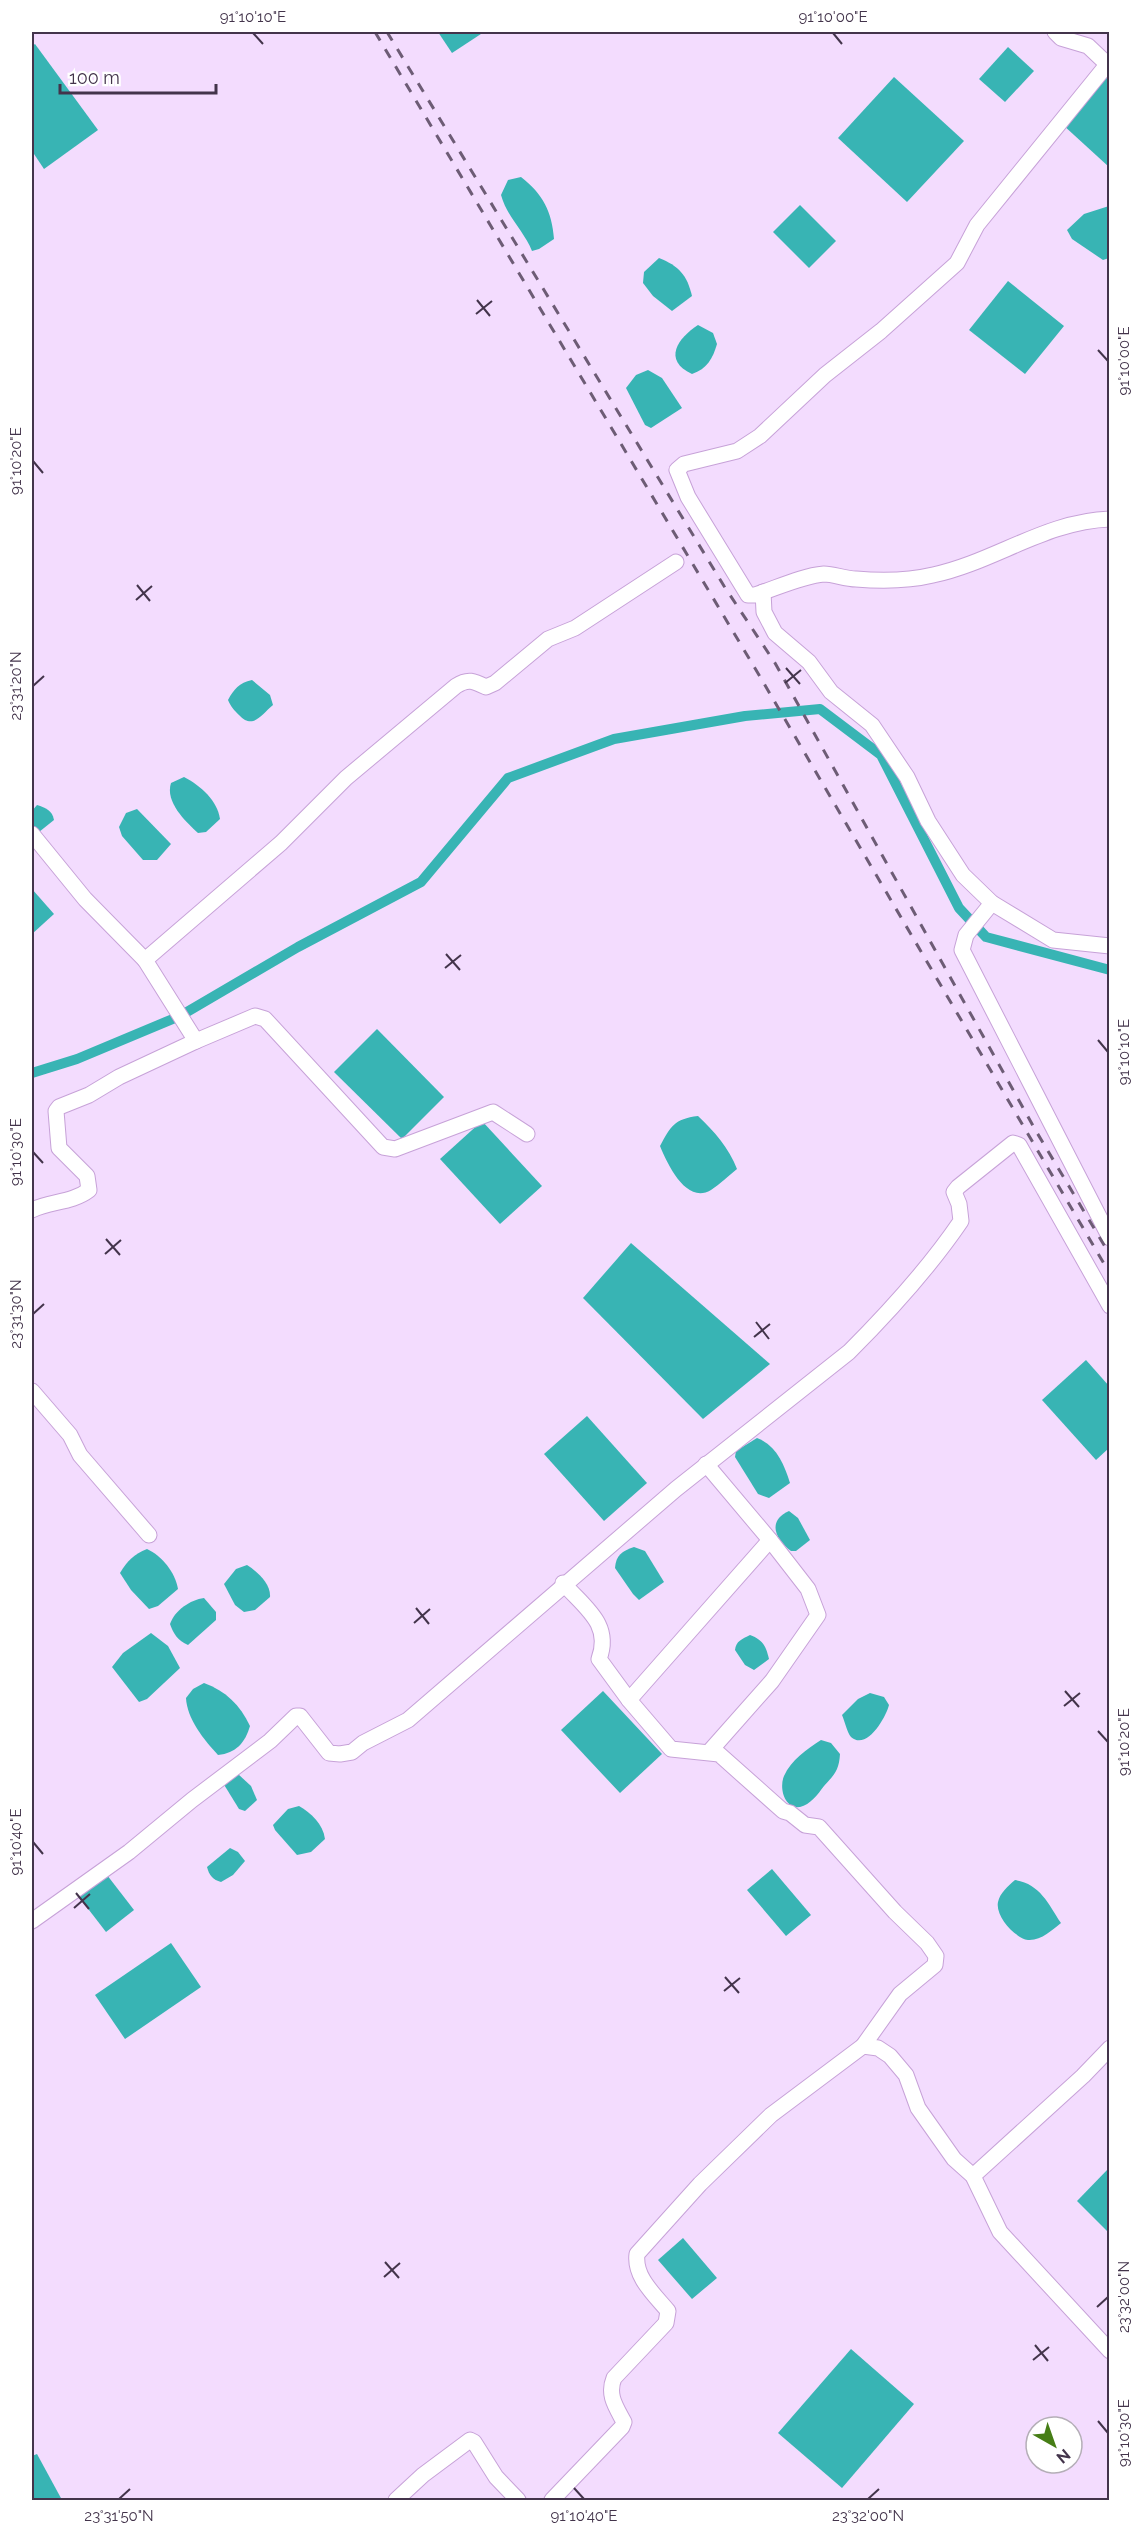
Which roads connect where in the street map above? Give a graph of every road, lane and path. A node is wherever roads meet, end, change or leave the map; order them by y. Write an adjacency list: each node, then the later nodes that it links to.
1 (1055, 32): 2 (street)
2 (1108, 63): 5 (street)
3 (1110, 519): 5 (street)
4 (676, 562): 9 (street)
5 (763, 592): 7 (street)
6 (32, 834): 9 (street)
7 (992, 903): 8 (street); 13 (street)
8 (1110, 946)
9 (145, 960): 10 (street)
10 (194, 1038): 11 (street); 12 (street)
11 (527, 1134)
12 (32, 1210)
13 (1110, 1238)
14 (1110, 1306): 16 (street)
15 (32, 1391): 17 (street)
16 (706, 1464): 18 (street); 19 (street)
17 (149, 1535)
18 (770, 1540): 20 (street); 21 (street)
19 (563, 1584): 20 (street); 22 (street)
20 (629, 1700): 21 (street)
21 (710, 1751): 23 (street)
22 (32, 1921)
23 (862, 2046): 25 (street); 29 (street)
24 (1110, 2048): 25 (street)
25 (973, 2175): 26 (street)
26 (1110, 2351)
27 (396, 2500): 28 (street)
28 (519, 2500)
29 (552, 2500)

